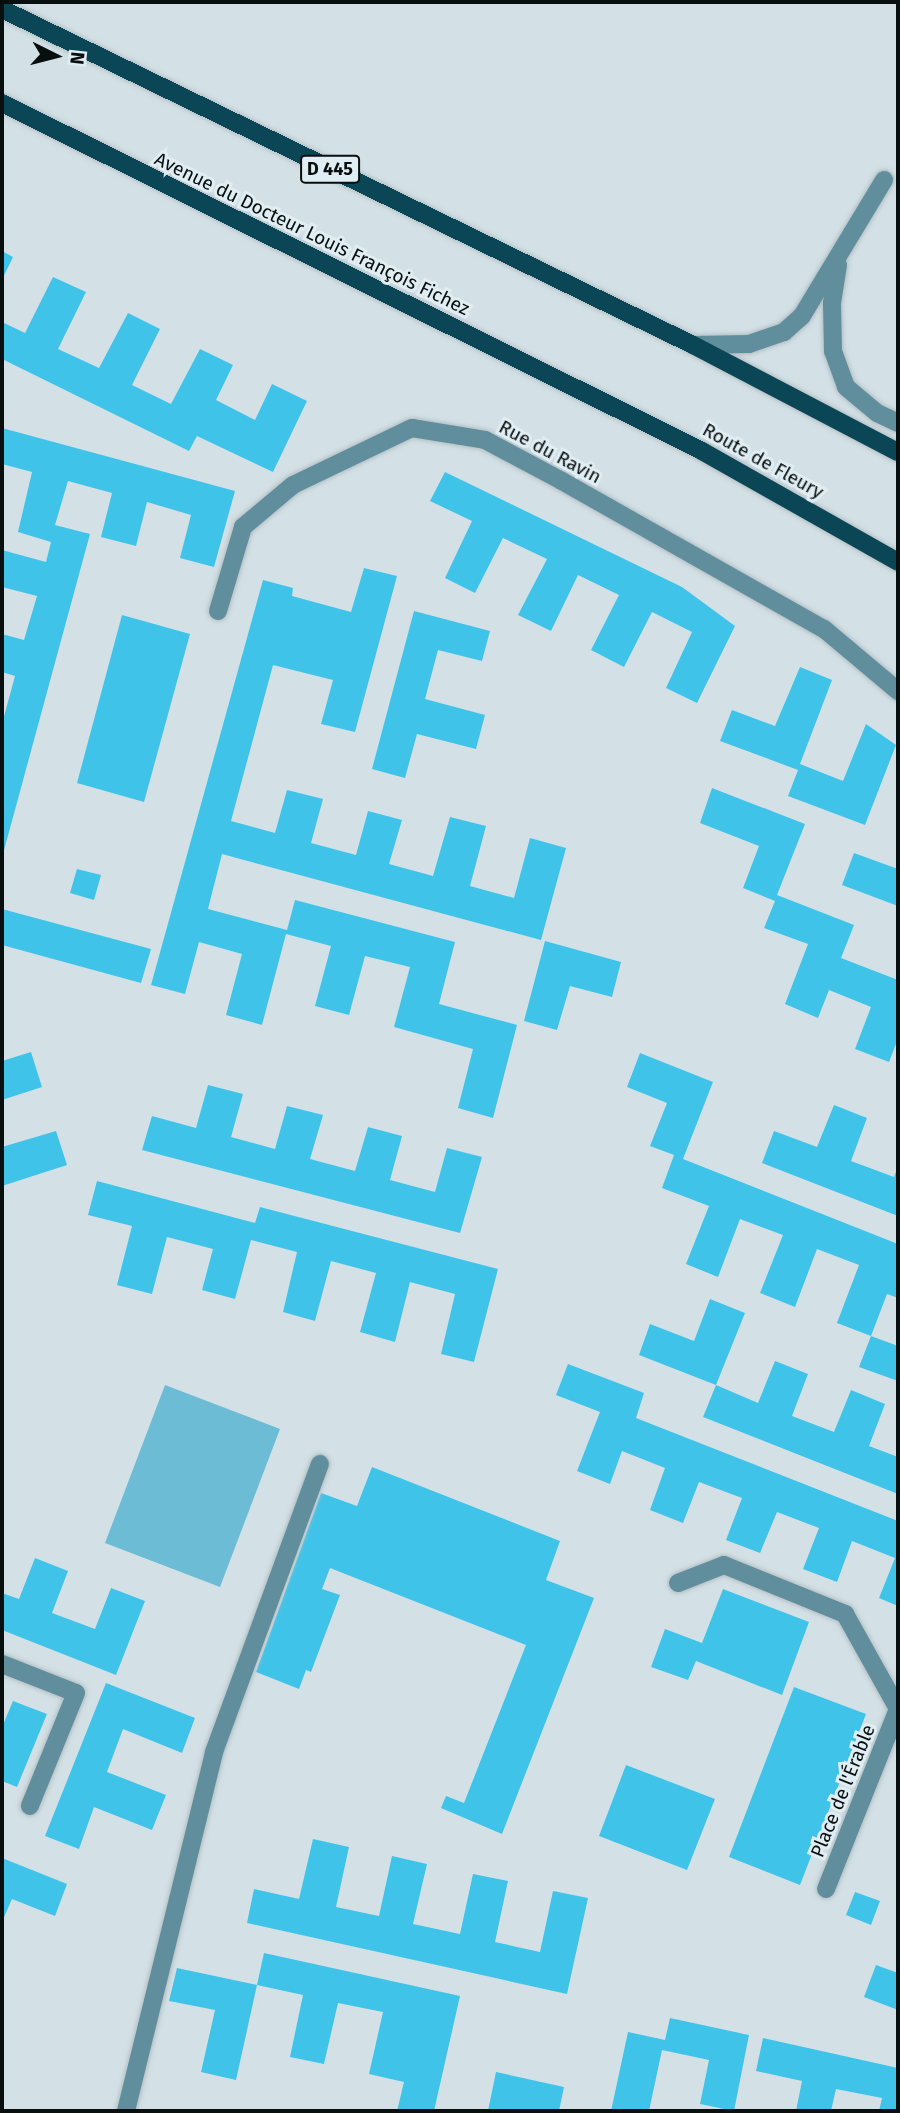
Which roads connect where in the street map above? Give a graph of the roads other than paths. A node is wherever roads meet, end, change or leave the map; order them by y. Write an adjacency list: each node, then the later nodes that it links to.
1 (2, 9): 5 (main road, D 445)
2 (2, 103): 6 (main road, Avenue du Docteur Louis François Fichez)
3 (884, 180): 4 (street)
4 (839, 254): 5 (street); 7 (street)
5 (693, 345): 8 (main road, D 445)
6 (604, 402): 9 (main road, Route de Fleury)
7 (898, 424)
8 (898, 452)
9 (898, 562)
10 (218, 611): 11 (street, Rue du Ravin)
11 (898, 691)
12 (320, 1464): 18 (street)
13 (678, 1583): 15 (street, Place de l'Érable)
14 (2, 1664): 16 (street)
15 (898, 1709): 17 (street, Place de l'Érable)
16 (30, 1806)
17 (826, 1889)
18 (126, 2111)

